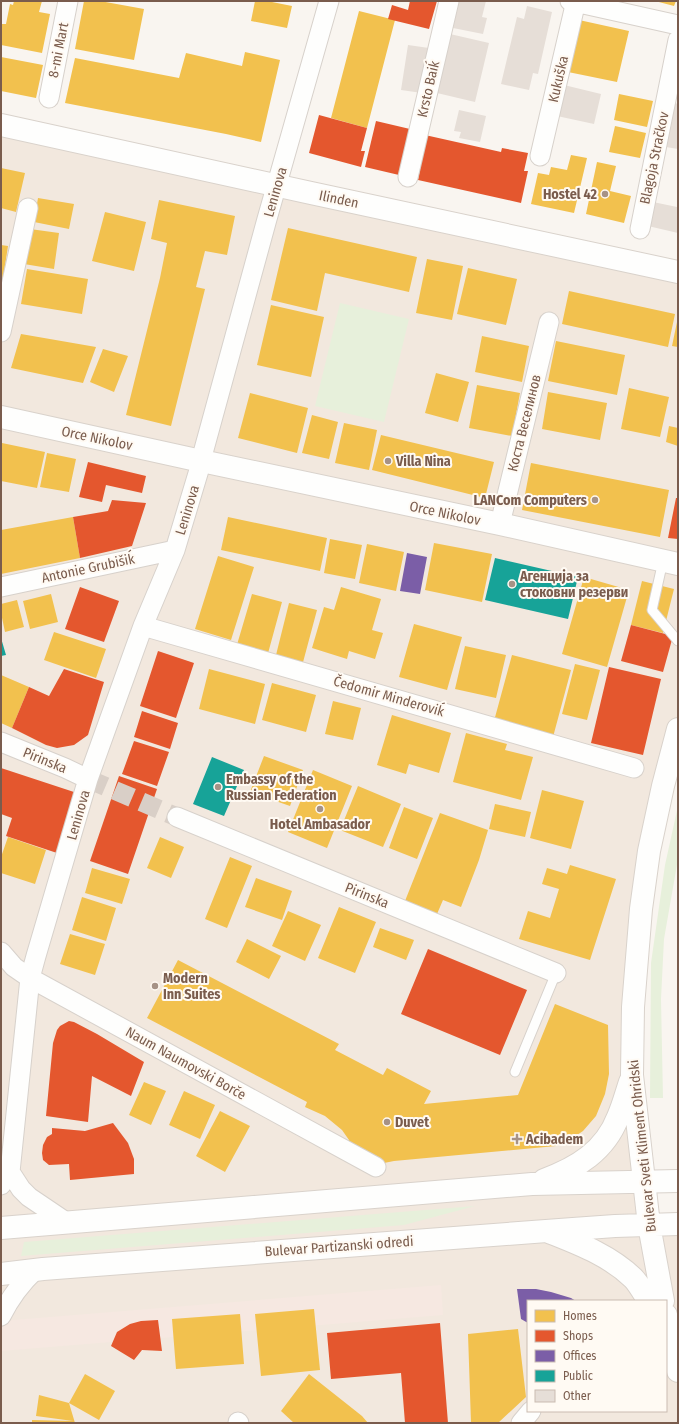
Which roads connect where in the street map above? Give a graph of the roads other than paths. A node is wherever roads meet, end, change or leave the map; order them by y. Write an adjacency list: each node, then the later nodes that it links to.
1 (68, 1): 7 (street, 8-mi Mart)
2 (329, 1): 11 (street, Leninova)
3 (449, 1): 10 (street, Krsto Baiḱ)
4 (574, 1): 5 (street); 9 (street, Kukuška)
5 (678, 25)
6 (678, 40): 13 (street, Blagoja Stračkov)
7 (48, 98)
8 (1, 125): 11 (street, Ilinden)
9 (540, 156)
10 (408, 177)
11 (276, 186): 14 (street, Ilinden); 18 (street, Leninova)
12 (28, 208): 16 (street)
13 (640, 229)
14 (678, 272)
15 (549, 322): 19 (street, Коста Веселинов)
16 (1, 332)
17 (1, 417): 18 (street, Orce Nikolov)
18 (201, 461): 19 (street, Orce Nikolov); 20 (street, Leninova)
19 (500, 524): 21 (street, Orce Nikolov)
20 (175, 550): 22 (street, Antonie Grubišiḱ); 23 (street, Leninova)
21 (671, 562): 24 (lane)
22 (1, 587)
23 (143, 626): 27 (street, Čedomir Minderoviḱ); 28 (street, Leninova)
24 (678, 641)
25 (678, 729): 34 (street, Bulevar Sveti Kliment Ohridski)
26 (1, 742): 28 (street, Pirinska)
27 (634, 768)
28 (88, 779): 32 (street, Leninova)
29 (177, 817): 31 (street, Pirinska)
30 (1, 952): 32 (street, Naum Naumovski Borče)
31 (556, 973): 33 (lane)
32 (30, 978): 35 (street, Naum Naumovski Borče); 36 (street, Leninova)
33 (515, 1072)
34 (632, 1075): 38 (street, Bulevar Sveti Kliment Ohridski); 39 (street)
35 (376, 1167)
36 (5, 1179): 40 (street, Leninova)
37 (678, 1181): 38 (street)
38 (644, 1182): 39 (street); 42 (street, Bulevar Sveti Kliment Ohridski)
39 (532, 1184): 40 (street)
40 (66, 1222): 43 (street)
41 (678, 1224): 42 (street, Bulevar Partizanski odredi)
42 (649, 1225): 44 (street, Bulevar Partizanski odredi); 48 (street, Bulevar Sveti Kliment Ohridski)
43 (1, 1228)
44 (546, 1231): 45 (street, Bulevar Partizanski odredi); 47 (street)
45 (35, 1270): 46 (street, Bulevar Partizanski odredi); 49 (street)
46 (1, 1274)
47 (648, 1300)
48 (663, 1300)
49 (1, 1316)
50 (667, 1325): 51 (street)
51 (678, 1371)
52 (530, 1412): 53 (street)
53 (521, 1423)

